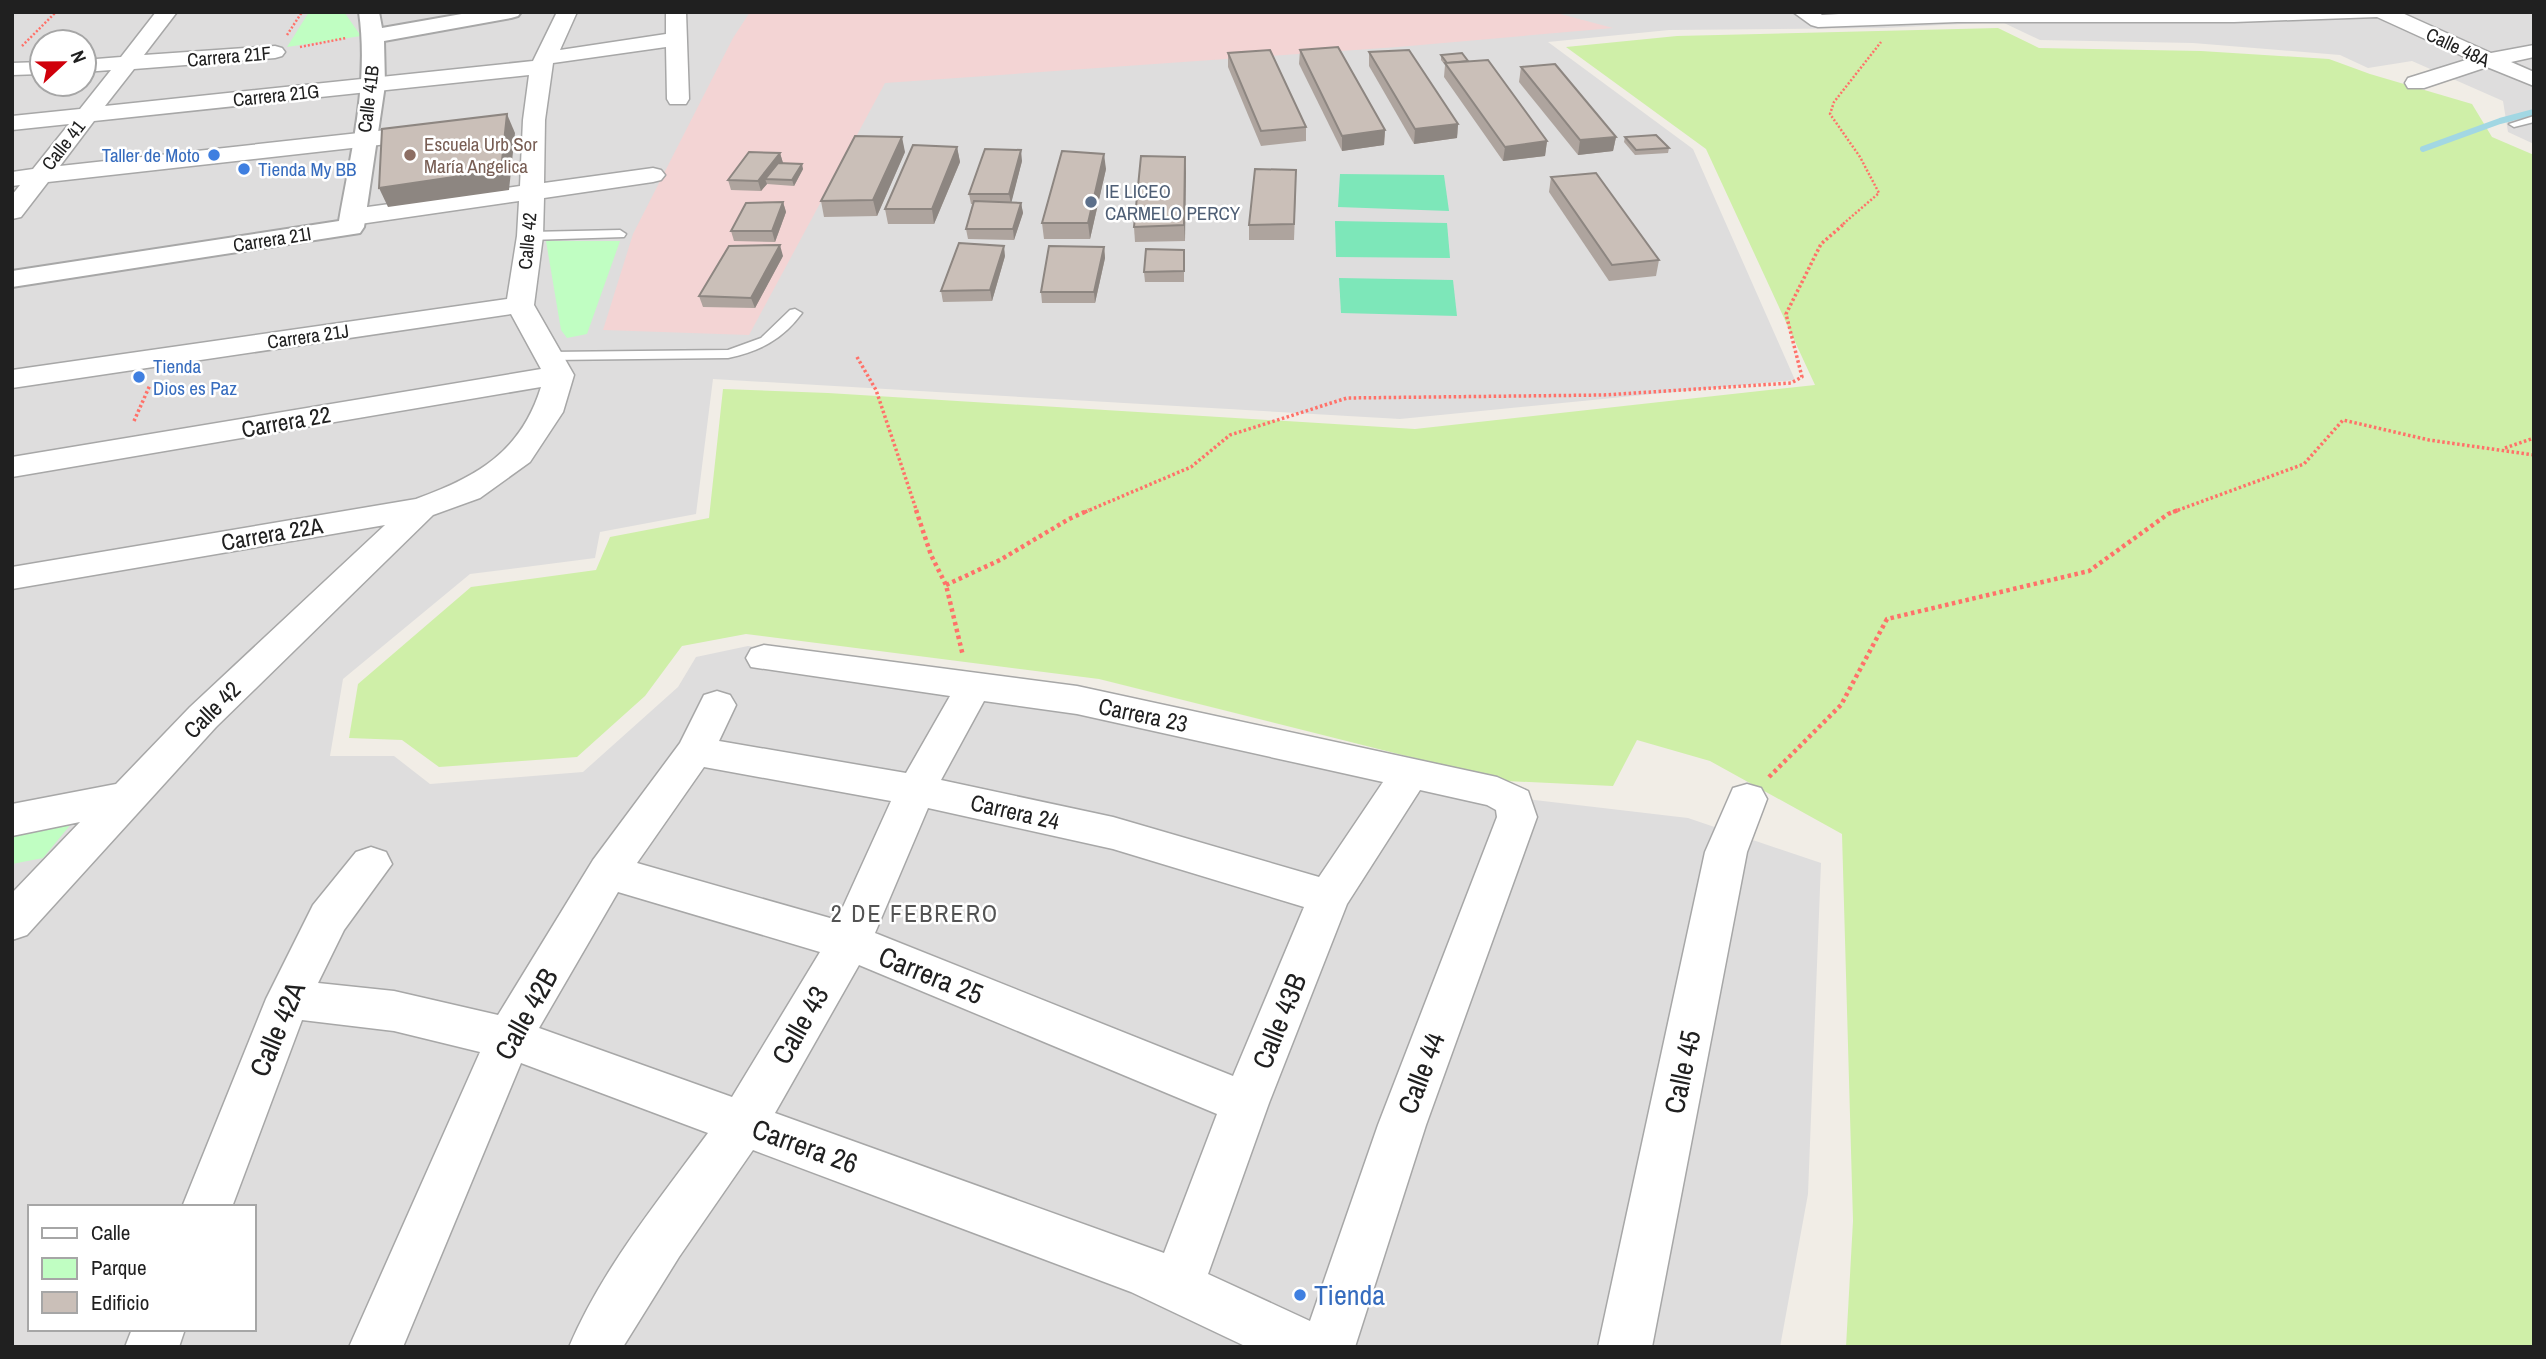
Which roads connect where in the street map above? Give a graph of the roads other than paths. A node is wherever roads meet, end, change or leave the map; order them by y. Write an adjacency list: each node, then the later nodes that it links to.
1 (167, 12): 19 (street, Calle 41)
2 (511, 12): 12 (street)
3 (567, 12): 18 (street, Calle 42)
4 (677, 12): 14 (street)
5 (2372, 12): 10 (street)
6 (2383, 12): 17 (street, Calle 48A)
7 (2064, 13): 8 (street); 9 (street)
8 (1899, 14): 11 (street)
9 (2178, 14): 10 (street)
10 (2281, 14): 13 (street)
11 (1810, 17)
12 (371, 27): 23 (street, Calle 41B)
13 (2308, 37)
14 (677, 39): 18 (street, Carrera 21G); 24 (street)
15 (2534, 51): 17 (street)
16 (275, 52): 19 (street, Carrera 21F)
17 (2486, 60): 21 (street, Calle 48A); 22 (street)
18 (543, 62): 23 (street, Carrera 21G); 27 (street, Calle 42)
19 (129, 64): 20 (street, Carrera 21F); 25 (street, Calle 41)
20 (98, 65)
21 (2534, 80)
22 (2416, 83)
23 (374, 85): 25 (street, Carrera 21G); 32 (street, Calle 41B)
24 (678, 99)
25 (86, 116): 28 (street, Carrera 21G); 34 (street, Calle 41)
26 (2534, 119): 30 (lane)
27 (534, 120): 29 (street); 36 (street, Calle 42)
28 (12, 123)
29 (508, 123)
30 (2514, 124)
31 (456, 129): 32 (street)
32 (364, 139): 34 (street); 38 (street, Calle 41B)
33 (653, 175): 36 (street, Carrera 21I)
34 (39, 176): 35 (street); 37 (street, Calle 41)
35 (12, 179)
36 (531, 193): 38 (street, Carrera 21I); 40 (street, Calle 42)
37 (12, 212)
38 (352, 222): 41 (street, Carrera 21I); 42 (street, Carrera 21I)
39 (620, 234): 40 (lane)
40 (530, 236): 43 (street, Calle 42)
41 (12, 266)
42 (12, 279)
43 (520, 305): 45 (street); 46 (street, Carrera 21J)
44 (795, 313): 45 (lane)
45 (554, 365): 47 (street, Carrera 22); 48 (street, Carrera 22A)
46 (12, 379)
47 (12, 467)
48 (422, 508): 49 (street, Carrera 22A); 56 (street, Calle 42)
49 (12, 578)
50 (764, 658): 51 (street, Carrera 23)
51 (974, 686): 54 (street, Carrera 23); 55 (street, Calle 43)
52 (717, 705): 53 (street, Calle 42B)
53 (695, 751): 55 (street, Carrera 24); 61 (street, Calle 42B)
54 (1410, 773): 58 (street, Carrera 23); 62 (street, Calle 43B)
55 (916, 790): 62 (street, Carrera 24); 64 (street, Calle 43)
56 (130, 797): 59 (street); 63 (street, Calle 42)
57 (1747, 799): 75 (street, Calle 45)
58 (1514, 802): 74 (street, Calle 44)
59 (12, 820)
60 (371, 864): 65 (street, Calle 42A)
61 (608, 872): 64 (street, Carrera 25); 66 (street, Calle 42B)
62 (1329, 897): 67 (street, Calle 43B)
63 (12, 922)
64 (849, 942): 67 (street, Carrera 25); 68 (street, Calle 43)
65 (288, 999): 66 (street, Carrera 26); 69 (street, Calle 42A)
66 (509, 1038): 68 (street, Carrera 26); 71 (street, Calle 42B)
67 (1245, 1103): 70 (street, Calle 43B)
68 (743, 1124): 70 (street, Carrera 26); 72 (street, Calle 43)
69 (207, 1205)
70 (1178, 1284): 73 (street, Carrera 26)
71 (376, 1347)
72 (596, 1347)
73 (1306, 1347)
74 (1328, 1347)
75 (1625, 1347)

